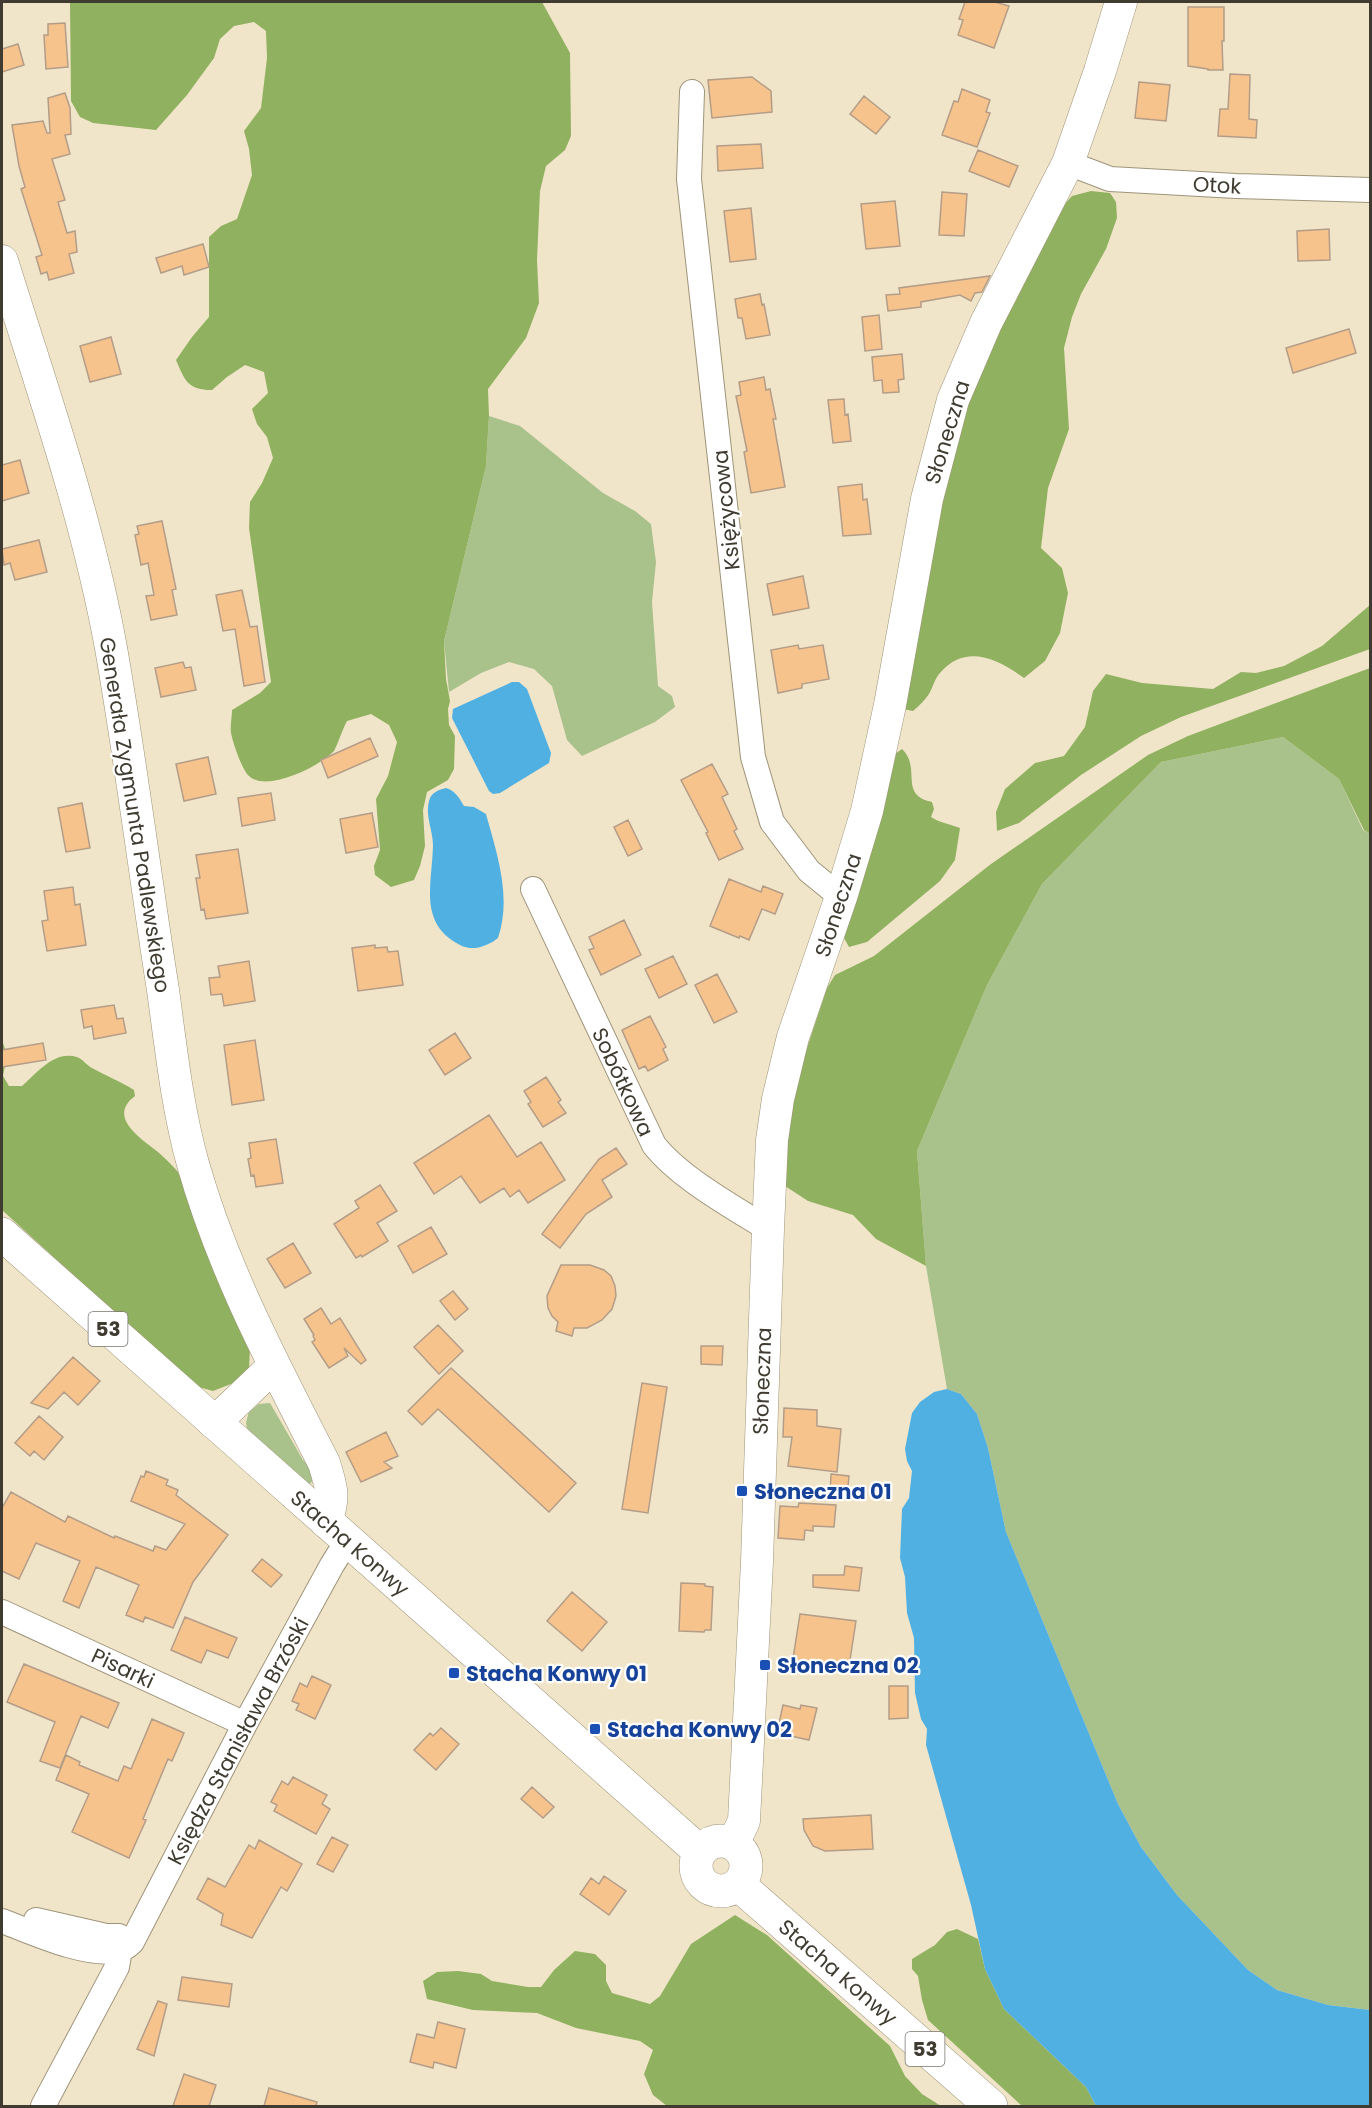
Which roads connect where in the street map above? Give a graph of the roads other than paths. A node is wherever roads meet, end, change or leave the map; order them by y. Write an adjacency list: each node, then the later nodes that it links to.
1 (1121, 2): 3 (street, Słoneczna)
2 (692, 92): 7 (street, Księżycowa)
3 (1068, 163): 4 (street, Otok); 7 (street, Słoneczna)
4 (1371, 190)
5 (2, 261): 10 (street, Generała Zygmunta Padlewskiego)
6 (533, 889): 8 (street, Sobótkowa)
7 (841, 897): 8 (street, Słoneczna)
8 (768, 1229): 15 (street, Słoneczna)
9 (2, 1234): 11 (main road, Stacha Konwy / 53)
10 (274, 1366): 11 (street); 12 (street, Generała Zygmunta Padlewskiego)
11 (214, 1423): 12 (main road, Stacha Konwy / 53)
12 (337, 1532): 14 (street, Księdza Stanisława Brzóski); 16 (main road, Stacha Konwy / 53)
13 (2, 1612): 14 (street, Pisarki)
14 (245, 1724): 20 (street, Księdza Stanisława Brzóski)
15 (733, 1844): 16 (main road); 17 (main road)
16 (700, 1851): 17 (main road)
17 (739, 1885): 22 (main road, Stacha Konwy / 53)
18 (2, 1915): 20 (street)
19 (2, 1921): 20 (street)
20 (123, 1943): 21 (street)
21 (43, 2106)
22 (991, 2106)

